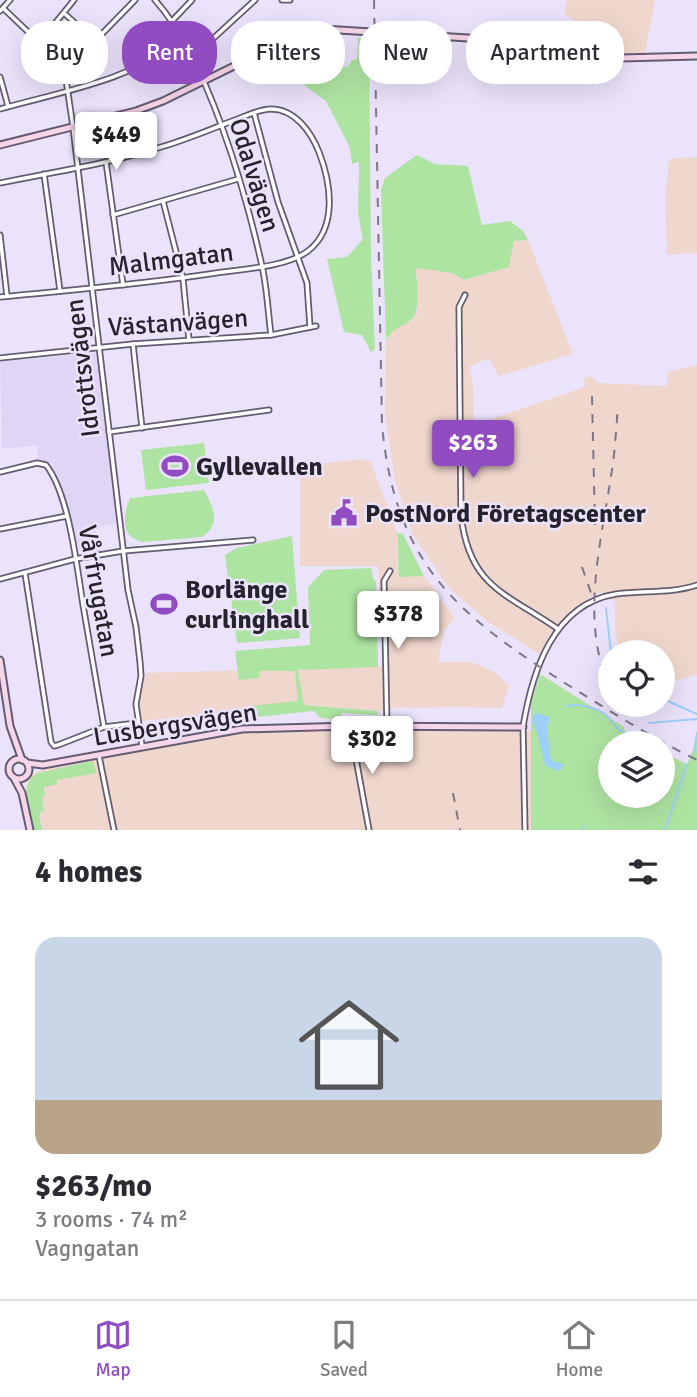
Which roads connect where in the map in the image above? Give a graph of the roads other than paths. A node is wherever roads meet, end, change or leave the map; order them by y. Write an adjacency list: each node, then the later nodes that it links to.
1 (10, 0): 9 (street)
2 (74, 0): 10 (street)
3 (135, 0): 10 (street)
4 (155, 0): 12 (street, Odalvägen)
5 (192, 0): 12 (street)
6 (255, 0): 14 (street)
7 (282, 0): 8 (street)
8 (290, 0)
9 (2, 10): 13 (street, Idrottsvägen)
10 (65, 14): 11 (street)
11 (59, 21)
12 (172, 21)
13 (21, 27)
14 (217, 35)
15 (697, 56): 17 (street)
16 (122, 74): 22 (street)
17 (217, 74)
18 (0, 77): 23 (street)
19 (67, 84): 22 (street, Idrottsvägen)
20 (196, 84): 27 (street)
21 (203, 84): 26 (street, Odalvägen)
22 (68, 92): 23 (street); 27 (street, Idrottsvägen)
23 (8, 106): 24 (street)
24 (0, 109)
25 (254, 113): 26 (street); 37 (street); 37 (street)
26 (221, 125): 29 (street); 32 (street, Odalvägen)
27 (73, 127): 28 (street); 30 (street, Idrottsvägen)
28 (0, 145)
29 (106, 162): 30 (street); 35 (street)
30 (77, 167): 31 (street); 41 (street, Idrottsvägen)
31 (44, 174): 33 (street); 42 (street)
32 (239, 179): 34 (street); 38 (street, Odalvägen)
33 (0, 183)
34 (163, 201): 35 (street); 39 (street)
35 (113, 215): 40 (street)
36 (0, 235): 44 (street)
37 (297, 257): 38 (street, Malmgatan); 47 (street)
38 (263, 267): 39 (street, Malmgatan); 48 (street, Odalvägen)
39 (183, 279): 40 (street, Malmgatan); 49 (street)
40 (123, 285): 41 (street, Malmgatan)
41 (92, 288): 42 (street, Malmgatan); 51 (street, Idrottsvägen)
42 (60, 291): 44 (street, Malmgatan)
43 (465, 295): 66 (street)
44 (7, 296): 45 (street, Malmgatan)
45 (0, 297)
46 (316, 326): 47 (street, Västanvägen)
47 (310, 327): 48 (street, Västanvägen)
48 (271, 334): 49 (street, Västanvägen)
49 (189, 340): 50 (street, Västanvägen)
50 (133, 344): 51 (street, Västanvägen); 54 (street)
51 (100, 347): 52 (street, Västanvägen); 55 (street, Idrottsvägen)
52 (0, 358)
53 (269, 410): 54 (street)
54 (142, 428): 55 (street)
55 (109, 432): 60 (street, Idrottsvägen)
56 (0, 472): 57 (street, Vårfrugatan)
57 (66, 516): 58 (street); 61 (street, Vårfrugatan)
58 (0, 529)
59 (253, 541): 60 (street)
60 (123, 551): 61 (street); 68 (street, Idrottsvägen)
61 (75, 559): 63 (street); 71 (street, Vårfrugatan)
62 (390, 571): 70 (street)
63 (25, 573): 64 (street); 71 (street)
64 (0, 579)
65 (697, 585): 66 (street)
66 (558, 629): 72 (street)
67 (0, 660): 73 (street)
68 (138, 723): 71 (street); 74 (street, Idrottsvägen)
69 (350, 726): 70 (street, Lusbergsvägen); 74 (street, Lusbergsvägen); 84 (street)
70 (387, 726): 72 (street, Lusbergsvägen)
71 (104, 727)
72 (523, 727): 85 (street)
73 (14, 737): 76 (street); 77 (street)
74 (142, 746): 75 (street, Lusbergsvägen)
75 (99, 756): 78 (street, Lusbergsvägen); 83 (street)
76 (25, 762): 77 (street, Lusbergsvägen); 78 (street, Lusbergsvägen); 80 (street)
77 (11, 763): 79 (street); 81 (street)
78 (43, 765): 80 (street, Lusbergsvägen)
79 (1, 771): 81 (street)
80 (27, 776): 81 (street); 82 (street)
81 (12, 777): 82 (street)
82 (31, 830)
83 (114, 830)
84 (369, 830)
85 (525, 830)

